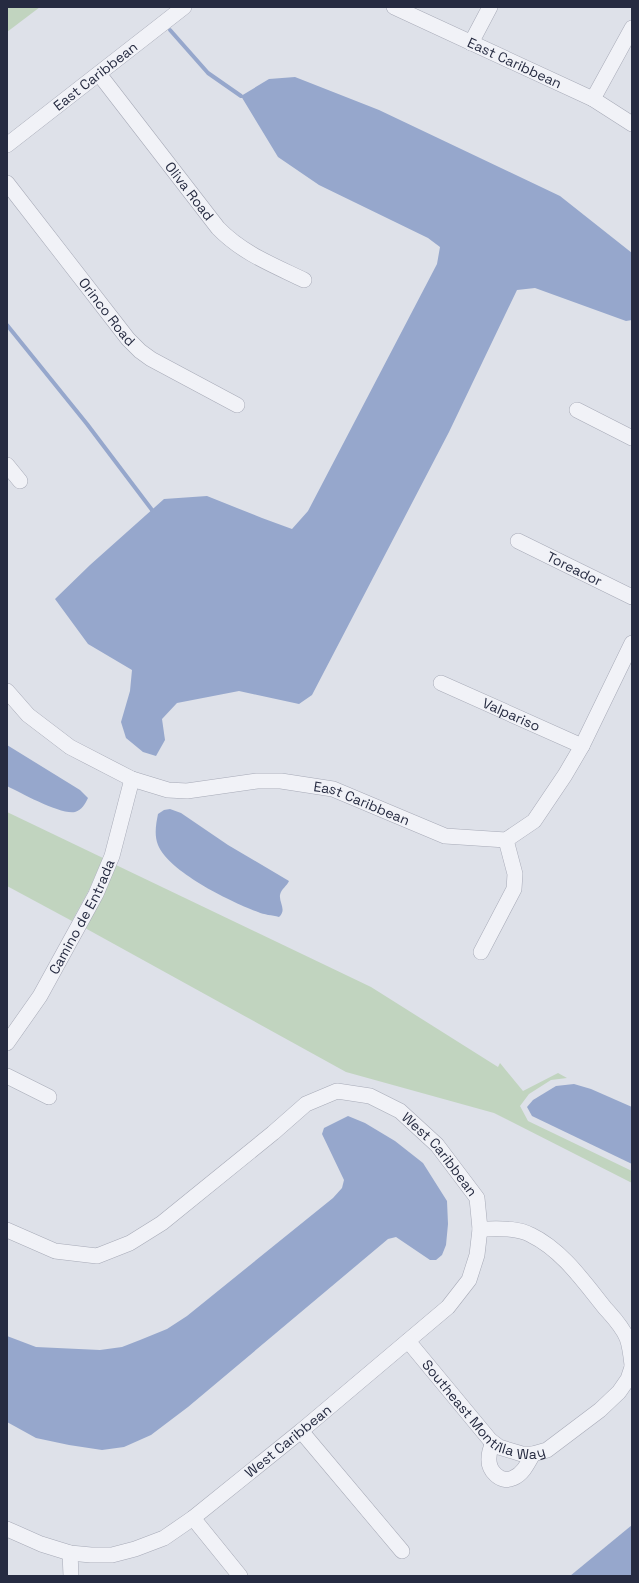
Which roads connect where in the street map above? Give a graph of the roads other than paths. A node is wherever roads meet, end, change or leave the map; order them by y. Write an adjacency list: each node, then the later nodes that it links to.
1 (184, 7): 6 (street, East Caribbean)
2 (394, 7): 5 (street, East Caribbean)
3 (490, 7): 5 (street)
4 (632, 28): 7 (street)
5 (471, 43): 7 (street, East Caribbean)
6 (99, 74): 9 (street, East Caribbean); 11 (street, Oliva Road)
7 (593, 99): 8 (street, East Caribbean)
8 (632, 124)
9 (7, 145)
10 (7, 183): 12 (street, Orinco Road)
11 (304, 280)
12 (238, 405)
13 (577, 410): 14 (street)
14 (632, 438)
15 (7, 465): 16 (street)
16 (20, 481)
17 (518, 541): 18 (street, Toreador)
18 (632, 597)
19 (632, 643): 22 (street)
20 (441, 683): 22 (street, Valpariso)
21 (7, 691): 23 (street, East Caribbean)
22 (582, 746): 24 (street)
23 (132, 779): 24 (street, East Caribbean); 26 (street, Camino de Entrada)
24 (506, 840): 25 (street)
25 (481, 952)
26 (7, 1043)
27 (7, 1076): 28 (street)
28 (50, 1098)
29 (480, 1229): 30 (street, West Caribbean); 31 (street, Southeast Montilla Way); 32 (street, West Caribbean)
30 (7, 1230)
31 (628, 1330): 33 (street, Southeast Montilla Way)
32 (408, 1341): 34 (street, West Caribbean); 35 (street, Southeast Montilla Way)
33 (632, 1368): 36 (street, Southeast Montilla Way)
34 (301, 1431): 37 (street, West Caribbean); 39 (street)
35 (493, 1443): 36 (street, Southeast Montilla Way); 36 (street)
36 (533, 1454)
37 (193, 1518): 40 (street, West Caribbean); 42 (street)
38 (8, 1532): 40 (street, West Caribbean)
39 (402, 1551)
40 (70, 1553): 41 (street)
41 (70, 1576)
42 (240, 1576)

